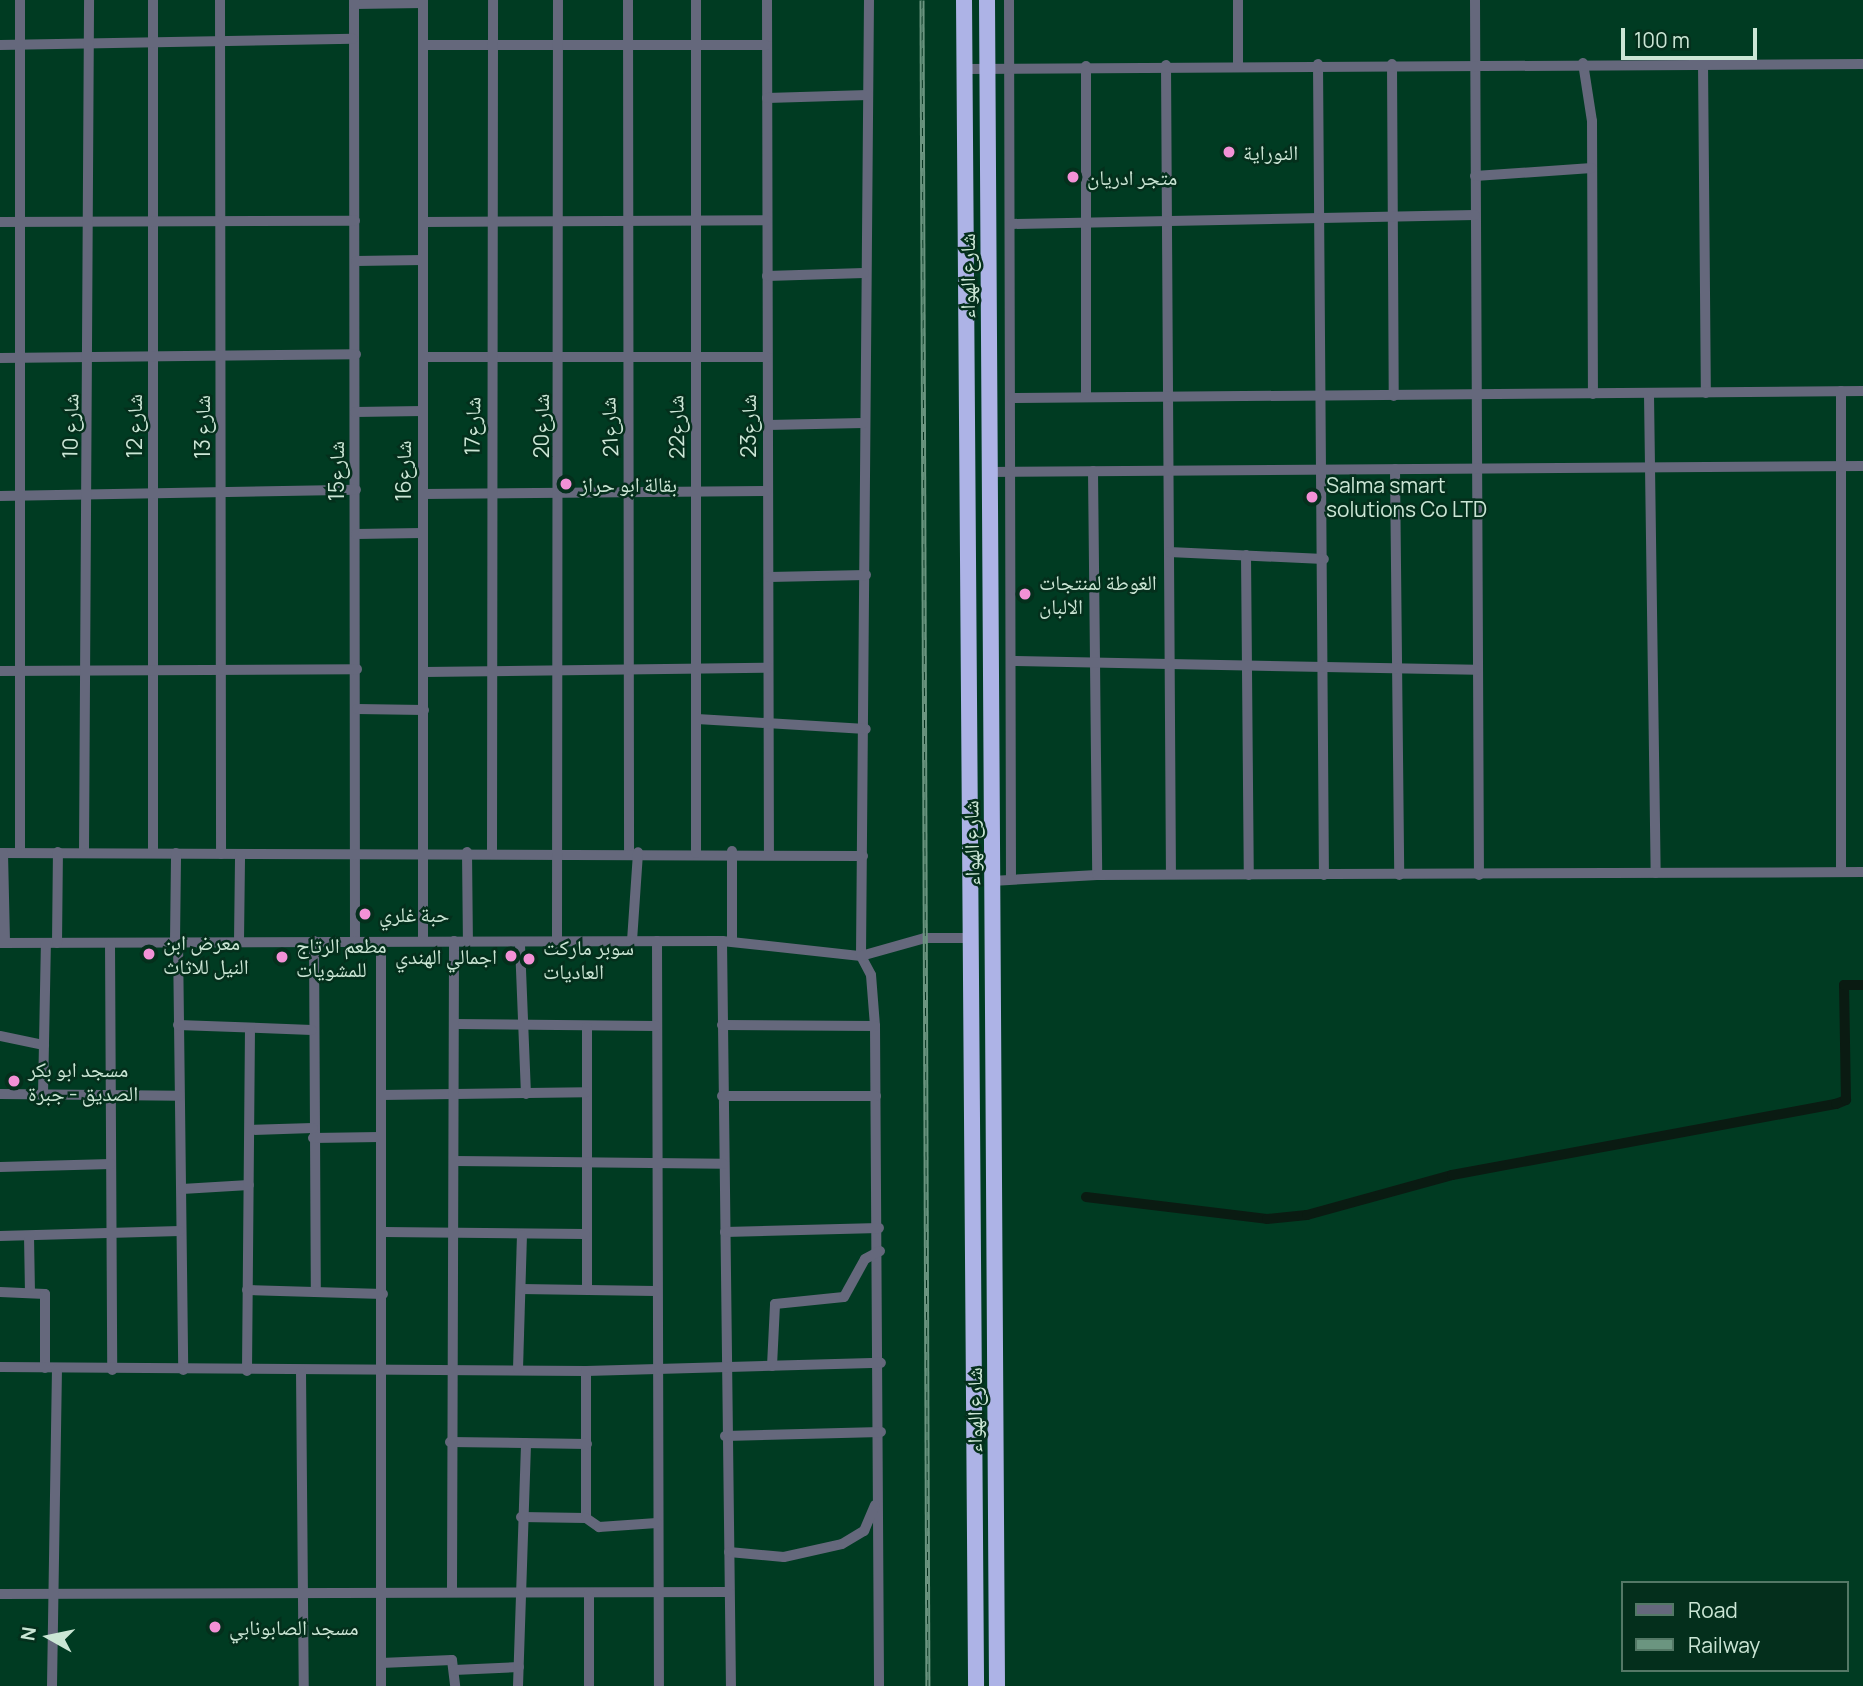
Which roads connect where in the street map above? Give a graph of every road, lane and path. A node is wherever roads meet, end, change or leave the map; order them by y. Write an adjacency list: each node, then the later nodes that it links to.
1 (20, 0): 22 (street)
2 (89, 0): 23 (street, شارع 10)
3 (153, 0): 24 (street, شارع 12)
4 (220, 0): 28 (street, شارع 13)
5 (493, 0): 26 (street, شارع17)
6 (558, 0): 19 (street, شارع20)
7 (628, 0): 20 (street, شارع21)
8 (696, 0): 29 (street, شارع22)
9 (767, 0): 27 (street, شارع23)
10 (869, 0): 42 (street)
11 (964, 0): 41 (highway, شارع الهواء)
12 (987, 0): 37 (highway, شارع الهواء)
13 (1009, 0): 40 (street)
14 (1238, 0): 32 (street)
15 (1475, 0): 35 (street)
16 (354, 2): 17 (street); 18 (street, شارع15)
17 (423, 2): 25 (street, شارع16)
18 (353, 39): 28 (street); 51 (street, شارع15)
19 (557, 44): 20 (street); 26 (street); 62 (street, شارع20)
20 (628, 44): 29 (street); 60 (street, شارع21)
21 (0, 45): 22 (street)
22 (21, 45): 23 (street); 50 (street)
23 (89, 45): 24 (street); 55 (street, شارع 10)
24 (153, 45): 28 (street); 56 (street, شارع 12)
25 (423, 45): 26 (street); 58 (street, شارع16)
26 (491, 45): 59 (street, شارع17)
27 (766, 45): 29 (street); 43 (street, شارع23)
28 (220, 46): 57 (street, شارع 13)
29 (696, 46): 52 (street, شارع22)
30 (1583, 63): 31 (street); 35 (street); 44 (street)
31 (1703, 63): 36 (street); 82 (street)
32 (1238, 64): 33 (street); 38 (street)
33 (1318, 64): 34 (street); 48 (street)
34 (1392, 64): 35 (street); 47 (street)
35 (1476, 64): 45 (street)
36 (1863, 64)
37 (988, 65): 40 (street); 41 (street); 103 (highway, شارع الهواء)
38 (1166, 65): 39 (street); 53 (street)
39 (1086, 66): 40 (street); 61 (street)
40 (1010, 68): 63 (street)
41 (965, 69): 177 (highway, شارع الهواء)
42 (868, 96): 43 (street); 66 (street)
43 (767, 98): 49 (street, شارع23)
44 (1591, 168): 45 (street); 83 (street)
45 (1475, 176): 46 (street)
46 (1475, 215): 47 (street); 88 (street)
47 (1392, 217): 48 (street); 87 (street)
48 (1315, 218): 53 (street); 86 (street)
49 (767, 220): 52 (street); 67 (street, شارع23)
50 (21, 221): 54 (street); 55 (street); 79 (street)
51 (355, 221): 57 (street); 65 (street, شارع15)
52 (694, 221): 60 (street); 75 (street, شارع22)
53 (1167, 221): 61 (street); 89 (street)
54 (0, 222)
55 (89, 222): 56 (street); 71 (street, شارع 10)
56 (152, 222): 57 (street); 70 (street, شارع 12)
57 (221, 222): 68 (street, شارع 13)
58 (423, 222): 59 (street); 64 (street, شارع16)
59 (491, 222): 62 (street); 72 (street, شارع17)
60 (626, 222): 62 (street); 74 (street, شارع21)
61 (1087, 222): 63 (street); 85 (street)
62 (560, 223): 73 (street, شارع20)
63 (1011, 224): 90 (street)
64 (423, 260): 65 (street); 76 (street, شارع16)
65 (356, 261): 69 (street, شارع15)
66 (864, 273): 67 (street); 93 (street)
67 (767, 276): 77 (street, شارع23)
68 (221, 354): 69 (street); 70 (street); 107 (street, شارع 13)
69 (356, 354): 92 (street, شارع15)
70 (153, 355): 71 (street); 109 (street, شارع 12)
71 (90, 356): 79 (street); 114 (street, شارع 10)
72 (492, 356): 73 (street); 76 (street); 111 (street, شارع17)
73 (560, 356): 74 (street); 112 (street, شارع20)
74 (625, 356): 75 (street); 113 (street, شارع21)
75 (694, 356): 77 (street); 108 (street, شارع22)
76 (423, 357): 91 (street, شارع16)
77 (767, 357): 94 (street, شارع23)
78 (0, 358): 79 (street)
79 (21, 358): 116 (street)
80 (1841, 391): 81 (street); 82 (street); 95 (street)
81 (1863, 391)
82 (1706, 393): 84 (street)
83 (1593, 394): 84 (street); 88 (street)
84 (1649, 395): 97 (street)
85 (1086, 396): 89 (street); 90 (street)
86 (1322, 396): 87 (street); 89 (street); 100 (street)
87 (1394, 396): 88 (street)
88 (1476, 396): 99 (street)
89 (1168, 397): 102 (street)
90 (1012, 398): 104 (street)
91 (423, 411): 92 (street); 110 (street, شارع16)
92 (355, 412): 105 (street, شارع15)
93 (863, 423): 94 (street); 122 (street)
94 (768, 425): 106 (street, شارع23)
95 (1841, 466): 96 (street); 97 (street); 166 (street)
96 (1863, 466)
97 (1651, 468): 99 (street); 168 (street)
98 (1395, 469): 99 (street); 100 (street); 135 (street)
99 (1476, 469): 136 (street)
100 (1324, 470): 102 (street); 121 (street)
101 (1093, 471): 102 (street); 104 (street); 125 (street)
102 (1169, 471): 119 (street)
103 (988, 472): 104 (street); 176 (highway, شارع الهواء)
104 (1012, 472): 124 (street)
105 (356, 490): 107 (street); 118 (street, شارع15)
106 (767, 491): 108 (street); 123 (street, شارع23)
107 (221, 492): 109 (street); 129 (street, شارع 13)
108 (696, 492): 113 (street); 130 (street, شارع22)
109 (153, 493): 114 (street); 132 (street, شارع 12)
110 (423, 494): 111 (street); 117 (street, شارع16)
111 (491, 494): 112 (street); 142 (street, شارع17)
112 (560, 494): 113 (street); 140 (street, شارع20)
113 (631, 494): 134 (street, شارع21)
114 (89, 495): 116 (street); 139 (street, شارع 10)
115 (0, 496): 116 (street)
116 (21, 496): 138 (street)
117 (422, 533): 118 (street); 141 (street, شارع16)
118 (356, 534): 133 (street, شارع15)
119 (1170, 552): 120 (street); 126 (street)
120 (1247, 555): 121 (street); 127 (street)
121 (1324, 559): 128 (street)
122 (866, 575): 123 (street); 147 (street)
123 (769, 577): 131 (street, شارع23)
124 (1014, 661): 125 (street); 175 (street)
125 (1098, 663): 126 (street); 172 (street)
126 (1170, 664): 127 (street); 169 (street)
127 (1247, 666): 128 (street); 173 (street)
128 (1323, 667): 135 (street); 170 (street)
129 (221, 668): 132 (street); 133 (street); 163 (street, شارع 13)
130 (696, 668): 131 (street); 134 (street); 145 (street, شارع22)
131 (768, 668): 146 (street, شارع23)
132 (153, 669): 139 (street); 152 (street, شارع 12)
133 (357, 669): 143 (street, شارع15)
134 (630, 669): 140 (street); 155 (street, شارع21)
135 (1396, 669): 136 (street); 171 (street)
136 (1476, 670): 174 (street)
137 (0, 671): 138 (street)
138 (20, 671): 139 (street); 149 (street)
139 (83, 671): 151 (street, شارع 10)
140 (561, 671): 142 (street); 161 (street, شارع20)
141 (424, 672): 142 (street); 144 (street, شارع16)
142 (492, 673): 154 (street, شارع17)
143 (357, 709): 144 (street); 159 (street, شارع15)
144 (424, 709): 160 (street, شارع16)
145 (697, 719): 146 (street); 162 (street, شارع22)
146 (769, 719): 147 (street); 156 (street, شارع23)
147 (866, 730): 165 (street)
148 (732, 851): 156 (street); 162 (street); 186 (street)
149 (20, 852): 150 (street); 157 (street)
150 (58, 852): 151 (street); 190 (street)
151 (84, 852): 152 (street)
152 (153, 852): 158 (street)
153 (467, 852): 154 (street); 160 (street); 183 (street)
154 (492, 852): 161 (street)
155 (634, 852): 161 (street); 162 (street); 184 (street, شارع21)
156 (769, 852): 165 (street)
157 (1, 853): 189 (street)
158 (176, 853): 163 (street); 178 (street)
159 (357, 853): 160 (street); 164 (street); 187 (street, شارع15)
160 (424, 853): 181 (street, شارع16)
161 (560, 853): 192 (street, شارع20)
162 (696, 853)
163 (221, 854): 164 (street)
164 (240, 854): 179 (street)
165 (863, 856): 194 (street)
166 (1841, 872): 167 (street); 168 (street)
167 (1863, 872)
168 (1656, 873): 174 (street)
169 (1171, 874): 172 (street); 173 (street)
170 (1324, 874): 171 (street); 173 (street)
171 (1399, 874): 174 (street)
172 (1097, 875): 175 (street)
173 (1249, 875)
174 (1479, 875)
175 (1011, 877): 176 (street)
176 (992, 881): 293 (highway, شارع الهواء)
177 (970, 938): 194 (street); 292 (highway, شارع الهواء)
178 (176, 941): 179 (street); 191 (street); 196 (street)
179 (239, 941): 180 (street)
180 (314, 941): 187 (street); 203 (street)
181 (423, 941): 182 (street); 188 (street)
182 (454, 941): 183 (street); 195 (street)
183 (468, 941): 193 (street)
184 (632, 941): 185 (street); 192 (street)
185 (657, 941): 186 (street); 198 (street)
186 (727, 941): 194 (street); 197 (street)
187 (355, 942): 188 (street)
188 (381, 942): 209 (street)
189 (2, 943): 190 (street)
190 (51, 943): 191 (street); 205 (street)
191 (110, 943): 212 (street)
192 (557, 944): 193 (street)
193 (520, 945): 202 (street)
194 (861, 956): 199 (street)
195 (454, 1024): 202 (street); 210 (street)
196 (178, 1025): 201 (street); 213 (street)
197 (722, 1025): 199 (street); 214 (street)
198 (656, 1026): 200 (street); 222 (street)
199 (875, 1026): 215 (street)
200 (587, 1027): 202 (street); 206 (street)
201 (250, 1028): 203 (street); 216 (street)
202 (522, 1028): 208 (street)
203 (312, 1030): 217 (street)
204 (0, 1036): 205 (street)
205 (44, 1045): 211 (street)
206 (586, 1092): 208 (street); 221 (street)
207 (0, 1094): 211 (street)
208 (526, 1094): 210 (street)
209 (381, 1095): 210 (street); 218 (street)
210 (454, 1095): 219 (street)
211 (43, 1096): 212 (street)
212 (108, 1096): 213 (street); 220 (street)
213 (179, 1096): 226 (street)
214 (722, 1096): 215 (street); 223 (street)
215 (876, 1096): 227 (street)
216 (250, 1130): 217 (street); 225 (street)
217 (313, 1133): 218 (street); 241 (street)
218 (380, 1137): 229 (street)
219 (454, 1161): 221 (street); 230 (street)
220 (111, 1164): 224 (street); 232 (street)
221 (586, 1164): 222 (street); 233 (street)
222 (657, 1164): 223 (street); 243 (street)
223 (723, 1164): 231 (street)
224 (0, 1167)
225 (249, 1185): 226 (street); 240 (street)
226 (182, 1189): 228 (street)
227 (879, 1228): 231 (street); 237 (street)
228 (180, 1231): 232 (street); 255 (street)
229 (384, 1232): 230 (street); 245 (street)
230 (452, 1232): 234 (street); 256 (street)
231 (725, 1232): 251 (street)
232 (110, 1234): 236 (street); 254 (street)
233 (585, 1234): 234 (street); 239 (street)
234 (522, 1235): 238 (street)
235 (0, 1236): 236 (street)
236 (29, 1236): 242 (street)
237 (880, 1251): 246 (street); 247 (street)
238 (521, 1289): 239 (street); 253 (street)
239 (587, 1289): 243 (street)
240 (247, 1290): 241 (street); 258 (street)
241 (316, 1290): 245 (street)
242 (30, 1291): 244 (street); 249 (street)
243 (655, 1291): 257 (street)
244 (0, 1292)
245 (383, 1294): 252 (street)
246 (881, 1363): 247 (street); 261 (street)
247 (772, 1366): 251 (street)
248 (0, 1367): 249 (street)
249 (45, 1368): 250 (street)
250 (57, 1368): 254 (street); 277 (street)
251 (724, 1368): 257 (street); 262 (street)
252 (382, 1369): 256 (street); 259 (street); 272 (street)
253 (518, 1369): 256 (street); 260 (street)
254 (112, 1370): 255 (street)
255 (183, 1370): 258 (street)
256 (454, 1370): 263 (street)
257 (656, 1370): 260 (street); 269 (street)
258 (247, 1371): 259 (street)
259 (301, 1371): 278 (street)
260 (586, 1371): 265 (street)
261 (881, 1432): 262 (street); 266 (street)
262 (725, 1436): 270 (street)
263 (450, 1442): 264 (street); 271 (street)
264 (526, 1443): 265 (street); 267 (street)
265 (587, 1444): 268 (street)
266 (879, 1494): 270 (street); 291 (street)
267 (522, 1517): 268 (street); 273 (street)
268 (586, 1518): 269 (street)
269 (657, 1523): 279 (street)
270 (729, 1552): 274 (street)
271 (452, 1591): 272 (street); 273 (street)
272 (380, 1592): 278 (street); 280 (street)
273 (521, 1592): 275 (street); 281 (street)
274 (729, 1592): 279 (street); 290 (street)
275 (589, 1593): 279 (street); 288 (street)
276 (0, 1594): 277 (street)
277 (58, 1594): 278 (street); 283 (street)
278 (305, 1594): 284 (street)
279 (657, 1596): 289 (street)
280 (381, 1662): 282 (street); 285 (street)
281 (519, 1667): 282 (street); 287 (street)
282 (454, 1670): 286 (street)
283 (52, 1686)
284 (304, 1686)
285 (381, 1686)
286 (455, 1686)
287 (518, 1686)
288 (589, 1686)
289 (659, 1686)
290 (731, 1686)
291 (879, 1686)
292 (976, 1686)
293 (997, 1686)

